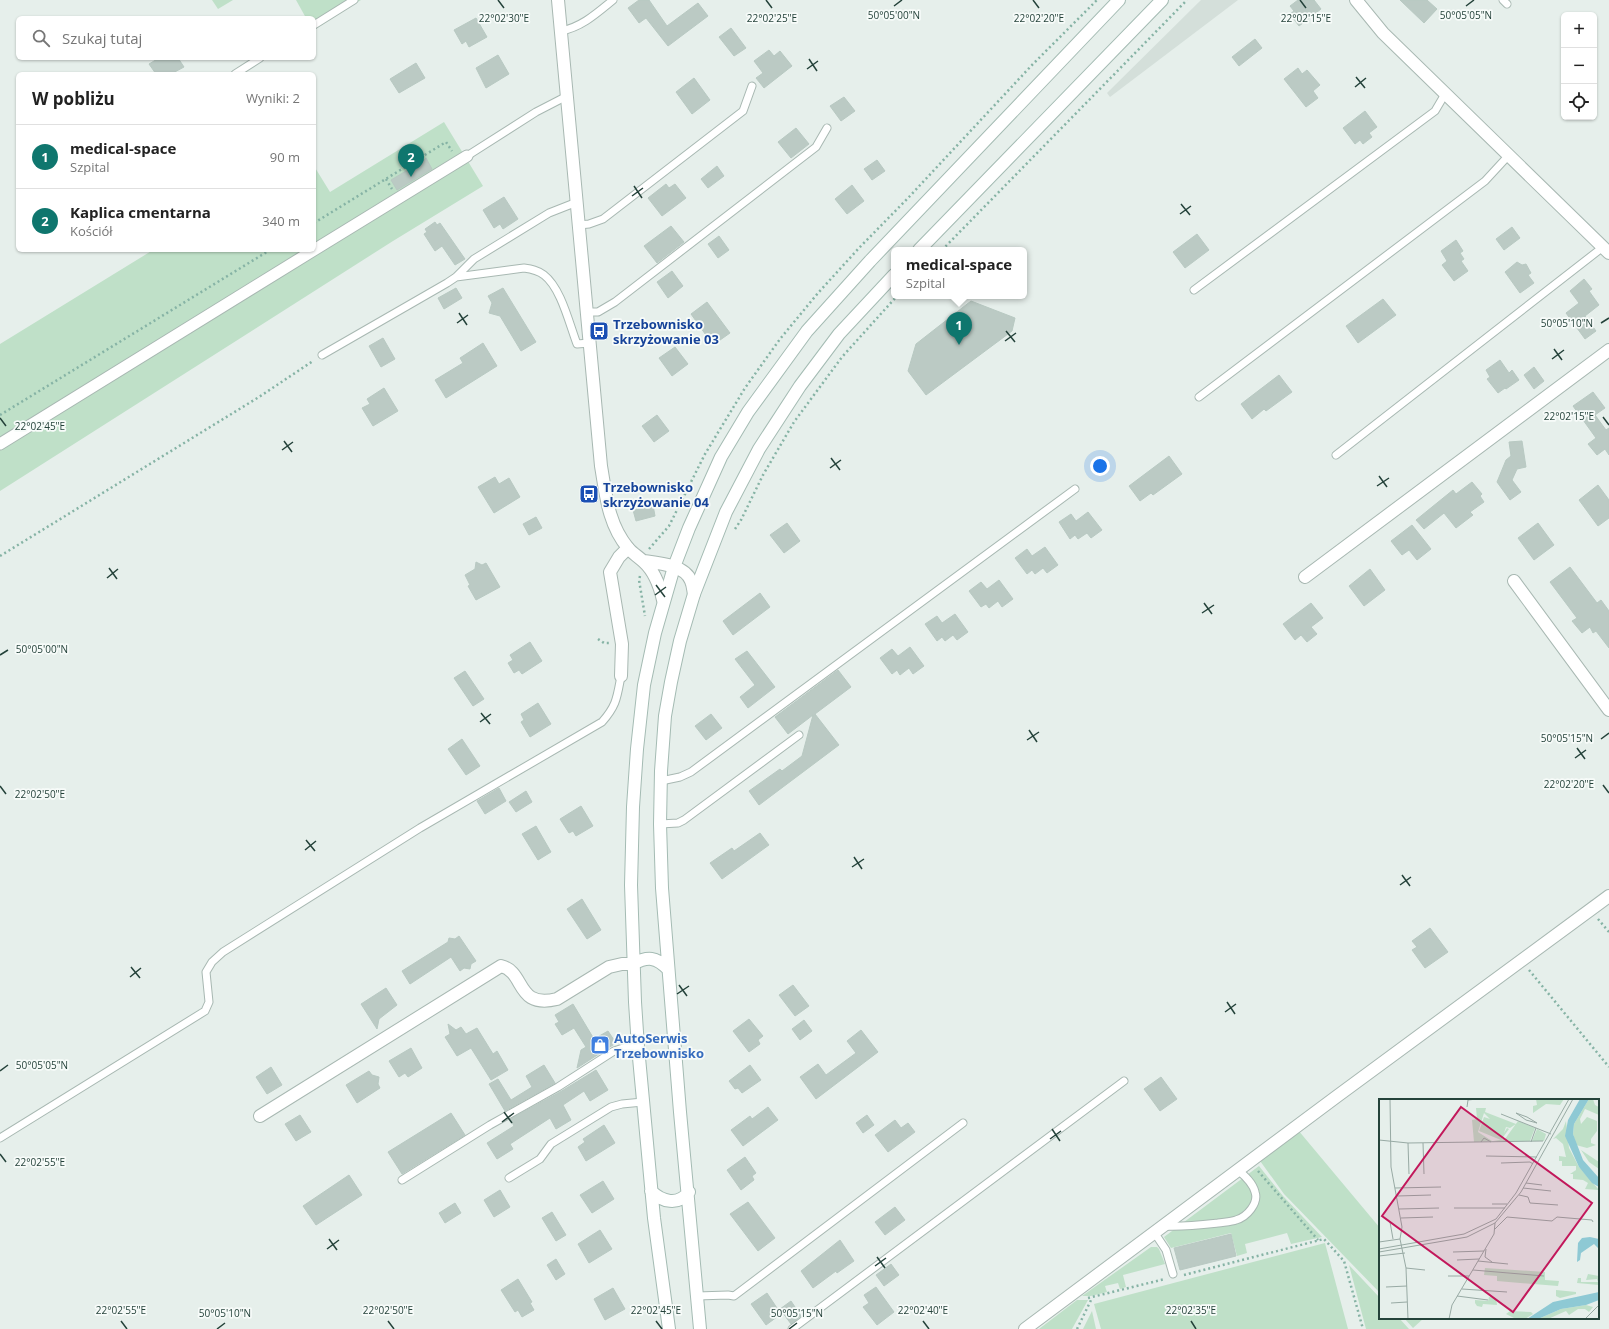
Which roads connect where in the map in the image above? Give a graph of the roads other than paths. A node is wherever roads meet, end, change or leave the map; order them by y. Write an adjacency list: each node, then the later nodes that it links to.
1 (354, 0): 7 (lane)
2 (558, 0): 8 (main road)
3 (613, 0): 8 (lane)
4 (1119, 0): 36 (main road)
5 (1162, 0): 19 (main road)
6 (1356, 0): 12 (main road)
7 (316, 24)
8 (561, 31): 13 (main road)
9 (257, 60): 10 (lane)
10 (238, 72)
11 (752, 86): 18 (lane)
12 (1445, 94): 15 (main road); 25 (lane)
13 (567, 96): 16 (lane); 17 (main road)
14 (827, 128): 26 (lane)
15 (1509, 155): 21 (main road); 30 (lane)
16 (462, 159): 20 (street)
17 (577, 202): 18 (main road); 23 (lane)
18 (579, 225): 26 (main road)
19 (922, 247)
20 (316, 249)
21 (1606, 250): 32 (lane)
22 (311, 252): 31 (street)
23 (456, 277): 27 (lane); 29 (lane)
24 (891, 278): 39 (main road)
25 (1194, 290)
26 (587, 312): 27 (main road)
27 (590, 343): 34 (main road)
28 (1609, 350): 37 (main road)
29 (322, 355)
30 (1199, 397)
31 (0, 444)
32 (1336, 455)
33 (1075, 489): 44 (lane)
34 (628, 548): 35 (main road); 41 (main road)
35 (644, 561): 36 (main road); 40 (main road)
36 (674, 567): 39 (main road); 40 (main road)
37 (1305, 577)
38 (1514, 581): 42 (main road)
39 (694, 594): 44 (main road)
40 (663, 600): 47 (main road)
41 (620, 676): 54 (lane)
42 (1609, 710)
43 (799, 735): 45 (lane)
44 (661, 781): 45 (main road)
45 (660, 824): 48 (main road)
46 (1609, 896): 55 (main road)
47 (633, 964): 48 (main road); 49 (main road); 52 (main road)
48 (668, 969): 59 (main road)
49 (638, 1047): 51 (main road); 57 (lane)
50 (1124, 1081): 65 (lane)
51 (643, 1102): 56 (lane); 58 (main road)
52 (260, 1116)
53 (963, 1123): 62 (lane)
54 (0, 1138)
55 (1238, 1170): 60 (main road); 60 (lane)
56 (509, 1178)
57 (402, 1180)
58 (651, 1191): 59 (main road); 63 (main road)
59 (689, 1192): 62 (main road)
60 (1158, 1229): 61 (lane); 66 (main road)
61 (1173, 1274)
62 (697, 1296): 64 (main road)
63 (669, 1329)
64 (700, 1329)
65 (792, 1329)
66 (1025, 1329)

